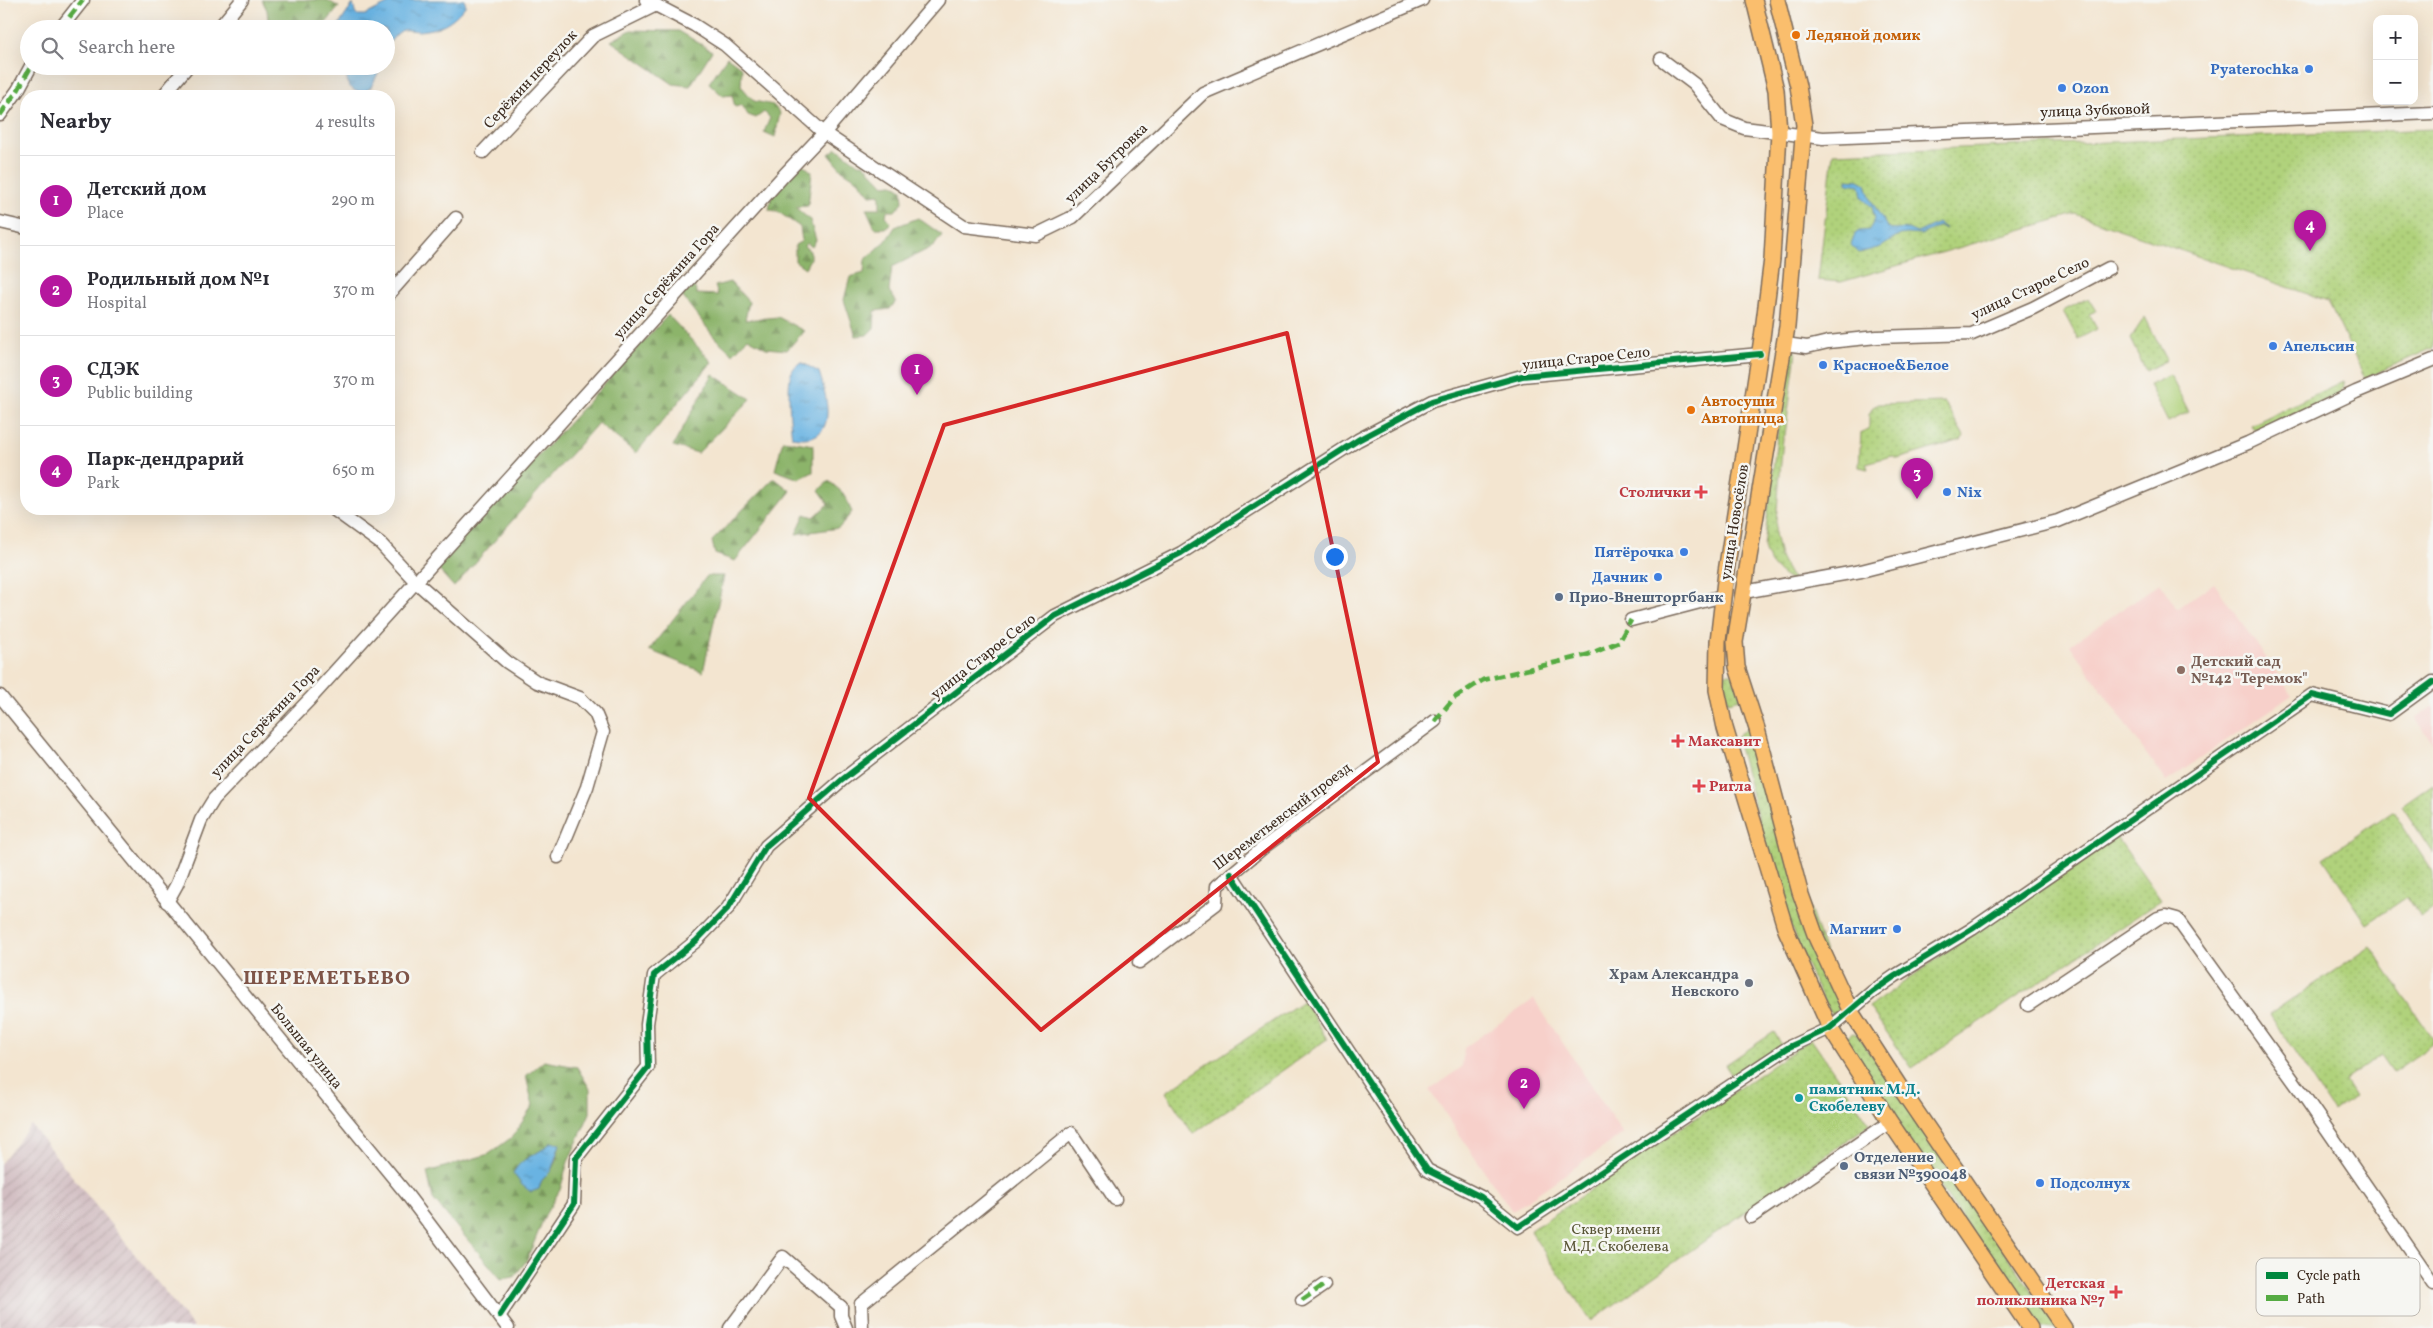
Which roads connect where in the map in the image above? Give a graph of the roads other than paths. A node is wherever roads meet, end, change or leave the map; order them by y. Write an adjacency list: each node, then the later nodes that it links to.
1 (83, 0): 8 (street)
2 (242, 0): 9 (street)
3 (938, 0): 17 (street, улица Серёжина Гора)
4 (1422, 0): 17 (street, улица Бугровка)
5 (1754, 0): 16 (main road, улица Новосёлов)
6 (1777, 0): 18 (main road, улица Новосёлов)
7 (651, 2): 17 (street, улица Бугровка); 19 (street, Серёжин переулок)
8 (67, 20)
9 (225, 20)
10 (1661, 59): 16 (street, улица Зубковой)
11 (26, 75): 15 (street)
12 (181, 75): 13 (street)
13 (169, 90)
14 (2433, 112): 18 (street, улица Зубковой)
15 (0, 115)
16 (1779, 132): 18 (street, улица Зубковой); 26 (main road, улица Новосёлов)
17 (824, 133): 29 (street, улица Серёжина Гора)
18 (1804, 136): 25 (main road, улица Новосёлов)
19 (483, 152)
20 (456, 218): 24 (street)
21 (0, 222): 22 (street)
22 (20, 227)
23 (2109, 268): 25 (street, улица Старое Село)
24 (395, 287)
25 (1785, 344): 30 (main road, улица Новосёлов)
26 (1760, 354): 31 (main road, улица Новосёлов); 53 (street, улица Старое Село)
27 (2433, 360): 30 (street)
28 (341, 515): 29 (street)
29 (416, 582): 36 (street); 38 (street, улица Серёжина Гора)
30 (1744, 592): 41 (main road, улица Новосёлов)
31 (1724, 596): 32 (street); 42 (main road, улица Новосёлов)
32 (1631, 620)
33 (2433, 682): 41 (street)
34 (0, 696): 38 (street, Большая улица)
35 (1435, 721): 37 (street, Шереметьевский проезд)
36 (558, 857)
37 (1232, 874): 39 (street, Шереметьевский проезд); 42 (street)
38 (167, 902): 53 (street, Большая улица)
39 (1139, 962)
40 (2028, 1005): 46 (street)
41 (1851, 1012): 42 (street); 59 (main road, улица Новосёлов)
42 (1830, 1028): 43 (main road, улица Новосёлов)
43 (1890, 1122): 45 (street); 58 (main road, улица Новосёлов)
44 (1115, 1199): 51 (street)
45 (1751, 1217)
46 (2416, 1258)
47 (2420, 1264): 48 (street)
48 (2433, 1283)
49 (1324, 1285): 50 (street)
50 (1302, 1300)
51 (861, 1304): 52 (street); 57 (street)
52 (841, 1307): 55 (street); 56 (street)
53 (500, 1315): 54 (street, Большая улица)
54 (508, 1328)
55 (730, 1328)
56 (846, 1328)
57 (862, 1328)
58 (2030, 1328)
59 (2064, 1328)

